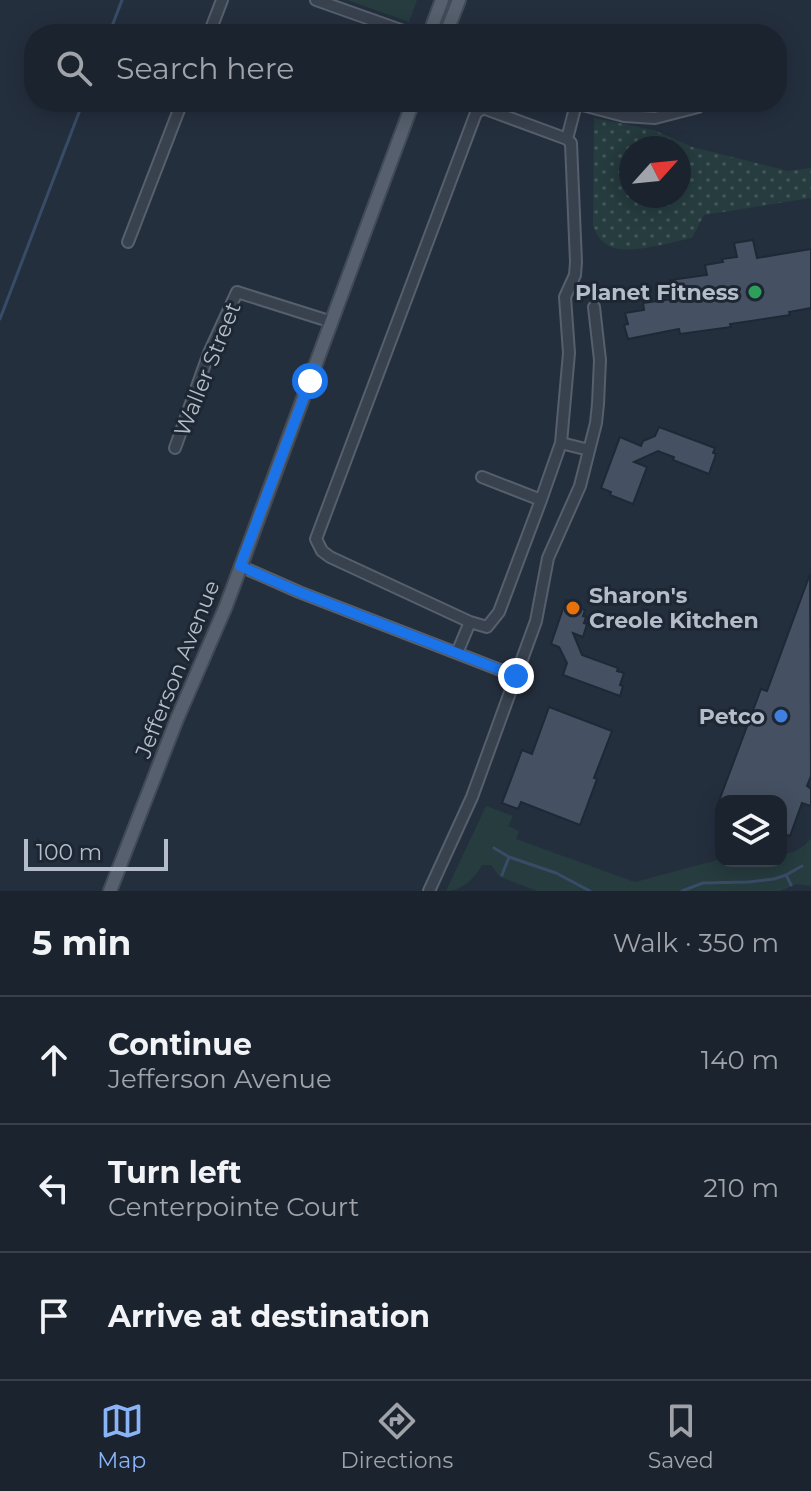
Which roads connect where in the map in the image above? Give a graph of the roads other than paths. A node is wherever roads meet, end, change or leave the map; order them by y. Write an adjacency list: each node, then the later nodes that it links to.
1 (222, 0): 5 (street)
2 (316, 0): 6 (street)
3 (442, 0): 7 (main road)
4 (459, 0): 8 (main road)
5 (213, 24)
6 (384, 24)
7 (433, 24)
8 (450, 24)
9 (178, 112): 17 (street)
10 (409, 112): 19 (main road, Jefferson Avenue)
11 (477, 112): 26 (street)
12 (497, 112): 16 (street)
13 (572, 112): 16 (street)
14 (608, 112): 15 (street)
15 (678, 112)
16 (567, 139): 20 (street)
17 (128, 242)
18 (594, 307): 22 (street)
19 (332, 322): 21 (street, Waller Street); 25 (main road, Jefferson Avenue)
20 (561, 443): 22 (street); 24 (street)
21 (175, 448)
22 (589, 450): 28 (street)
23 (482, 477): 24 (street)
24 (541, 500): 26 (street)
25 (240, 566): 27 (street); 29 (main road, Jefferson Avenue)
26 (470, 622): 27 (street)
27 (457, 653): 28 (street)
28 (516, 676): 30 (street)
29 (110, 891)
30 (429, 891)

